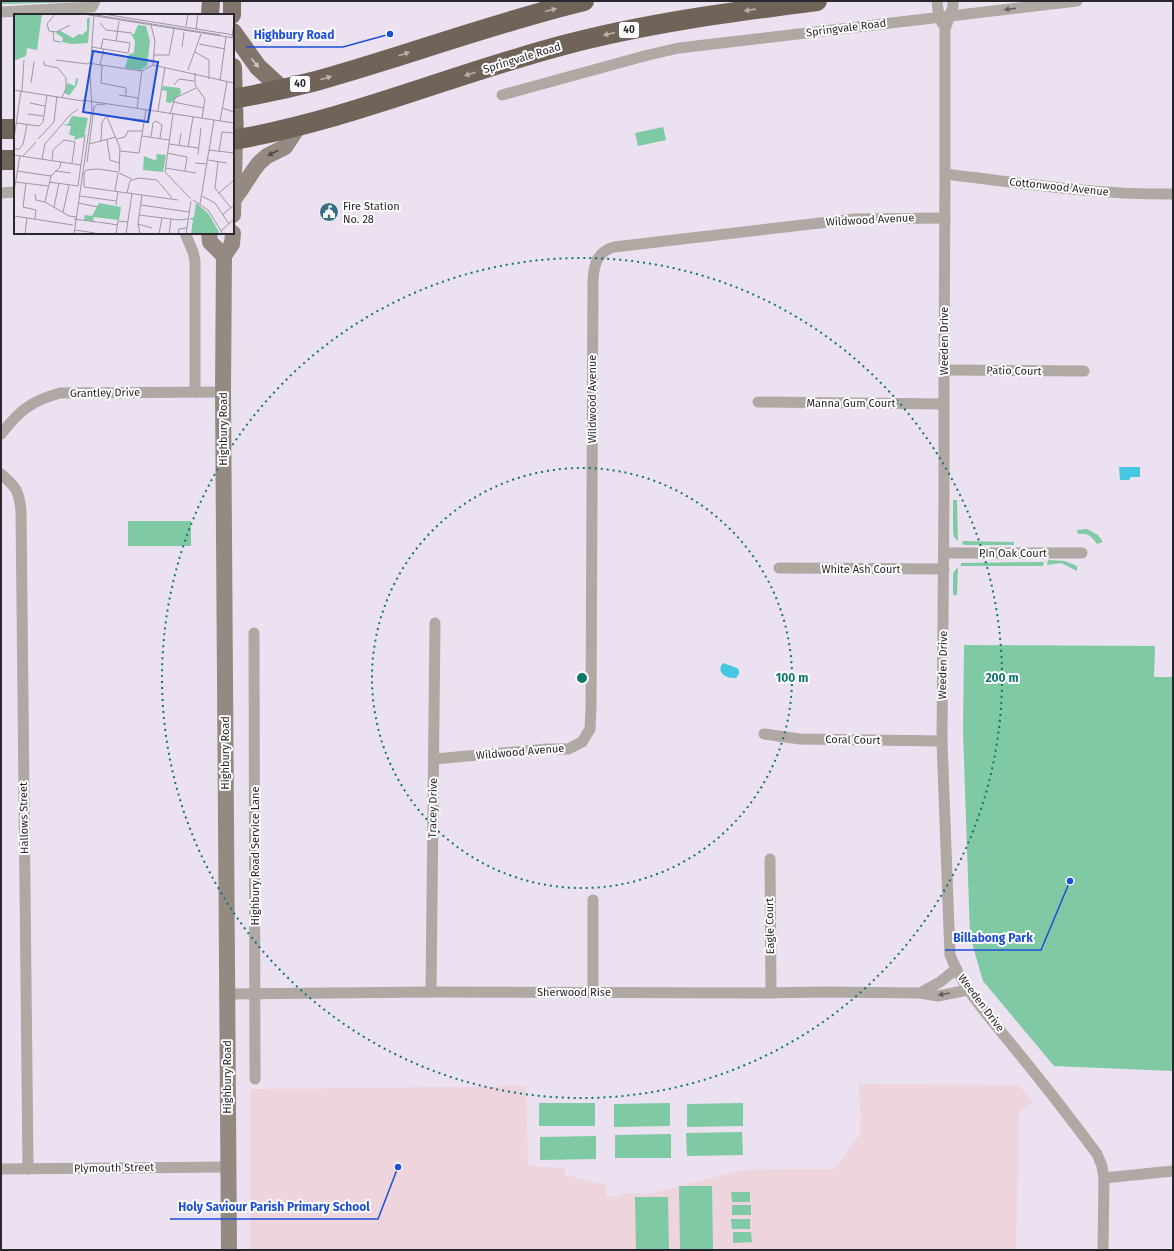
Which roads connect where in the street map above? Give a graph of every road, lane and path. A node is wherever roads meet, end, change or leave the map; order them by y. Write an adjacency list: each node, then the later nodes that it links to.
1 (95, 1): 9 (street)
2 (211, 1): 10 (main road)
3 (232, 1): 11 (main road)
4 (584, 1): 14 (highway, 40, one-way to 4)
5 (817, 1): 17 (highway, Springvale Road / 40, one-way to 17)
6 (937, 1): 12 (street)
7 (953, 1): 12 (street, Weeden Drive)
8 (1076, 1): 12 (street, Springvale Road, one-way to 12)
9 (1, 12)
10 (210, 14)
11 (232, 14)
12 (945, 17): 15 (street, Springvale Road); 23 (street, Weeden Drive)
13 (234, 33): 14 (main road, one-way to 14)
14 (282, 89): 16 (highway, 40)
15 (502, 95)
16 (234, 99)
17 (299, 126): 20 (highway, Springvale Road / 40); 27 (main road, one-way to 27)
18 (1, 129): 19 (highway)
19 (14, 129)
20 (234, 140): 27 (main road)
21 (1, 160): 22 (highway)
22 (14, 160)
23 (945, 174): 26 (street, Cottonwood Avenue); 28 (street, Weeden Drive)
24 (14, 192): 25 (street)
25 (1, 193)
26 (1173, 194)
27 (234, 199)
28 (945, 218): 33 (street, Weeden Drive); 49 (street, Wildwood Avenue)
29 (185, 234): 35 (street)
30 (209, 234): 32 (main road)
31 (232, 234): 32 (main road, Highbury Road)
32 (224, 256): 36 (main road, Highbury Road)
33 (944, 370): 34 (street, Patio Court); 38 (street, Weeden Drive)
34 (1084, 371)
35 (195, 392): 36 (street, Grantley Drive); 39 (street, Grantley Drive)
36 (223, 392): 58 (main road, Highbury Road)
37 (758, 402): 38 (street, Manna Gum Court)
38 (944, 404): 41 (street, Weeden Drive)
39 (1, 434)
40 (1, 474): 63 (street, Hallows Street)
41 (944, 553): 42 (street, Pin Oak Court); 44 (street, Weeden Drive)
42 (1082, 553)
43 (778, 568): 44 (street, White Ash Court)
44 (944, 569): 48 (street, Weeden Drive)
45 (435, 623): 49 (street, Tracey Drive)
46 (254, 633): 59 (street, Highbury Road Service Lane)
47 (764, 734): 48 (street, Coral Court)
48 (942, 741): 52 (street, Weeden Drive)
49 (434, 759): 54 (street, Tracey Drive)
50 (770, 859): 56 (street, Eagle Court)
51 (593, 900): 55 (street)
52 (956, 969): 53 (street, Weeden Drive); 57 (street, Sherwood Rise)
53 (968, 990): 57 (street, Sherwood Rise, one-way to 57); 65 (street, Weeden Drive)
54 (431, 992): 55 (street, Sherwood Rise); 59 (street, Sherwood Rise)
55 (592, 992): 56 (street, Sherwood Rise)
56 (771, 993): 57 (street, Sherwood Rise)
57 (920, 993)
58 (227, 994): 59 (street, Sherwood Rise); 61 (main road, Highbury Road)
59 (255, 994): 60 (street, Highbury Road Service Lane)
60 (255, 1079)
61 (228, 1167): 63 (street, Plymouth Street); 66 (main road, Highbury Road)
62 (1, 1169): 63 (street, Plymouth Street)
63 (28, 1169)
64 (1173, 1171): 65 (street)
65 (1104, 1178): 67 (street, Weeden Drive)
66 (229, 1250)
67 (1103, 1250)

